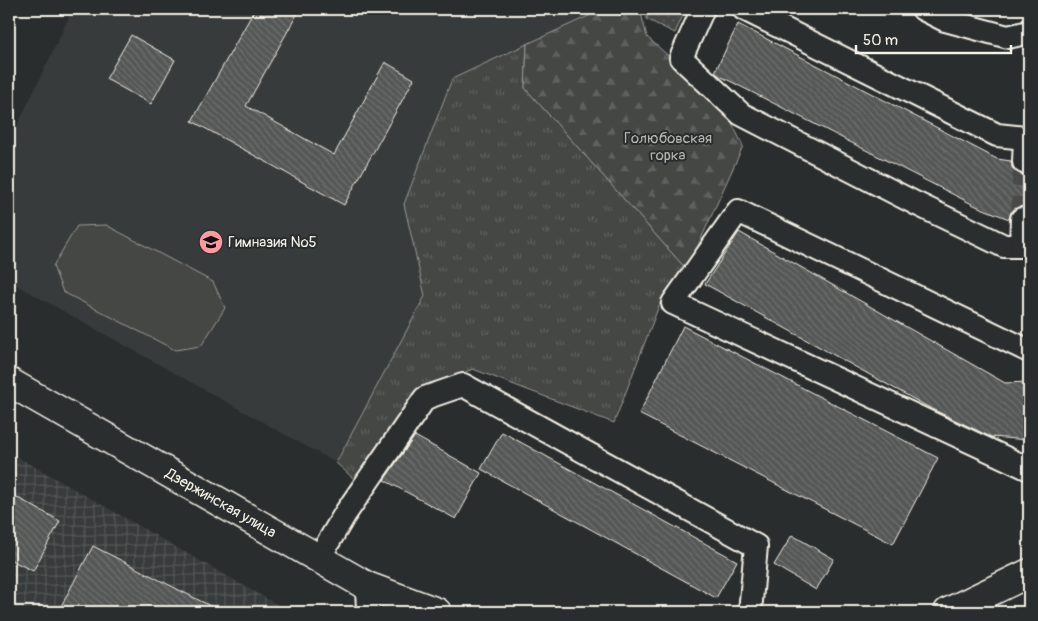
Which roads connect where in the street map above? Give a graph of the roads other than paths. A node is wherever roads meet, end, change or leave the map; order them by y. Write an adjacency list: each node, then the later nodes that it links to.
1 (703, 9): 8 (lane)
2 (744, 9): 5 (lane)
3 (923, 9): 4 (lane)
4 (1029, 32)
5 (1027, 138): 6 (lane)
6 (1024, 162)
7 (1022, 219): 8 (lane)
8 (1025, 246)
9 (1029, 351): 11 (lane)
10 (9, 382): 12 (main road, Дзержинская улица)
11 (1029, 469)
12 (319, 558): 14 (main road, Дзержинская улица); 16 (lane)
13 (1029, 573): 17 (main road)
14 (368, 599): 15 (main road, Дзержинская улица)
15 (437, 612)
16 (750, 612)
17 (948, 612)

